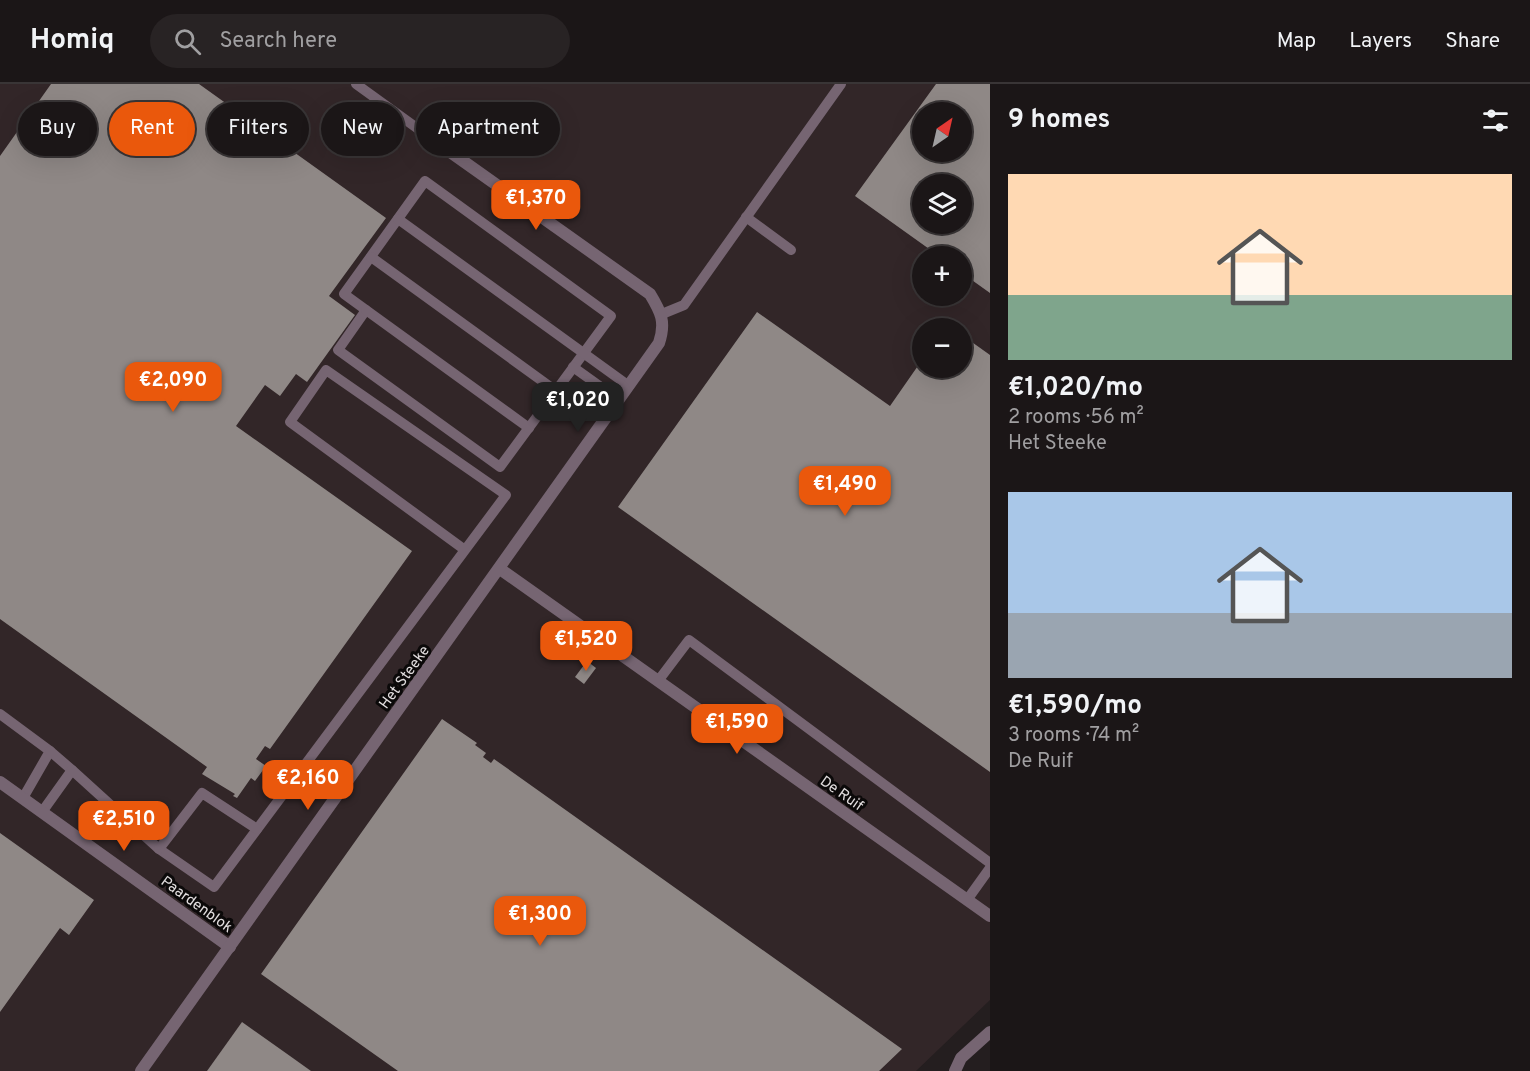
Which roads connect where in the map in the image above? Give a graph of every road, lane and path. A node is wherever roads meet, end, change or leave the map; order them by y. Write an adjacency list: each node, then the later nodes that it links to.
1 (356, 84): 3 (lane)
2 (842, 84): 5 (lane)
3 (416, 127)
4 (456, 156): 10 (street)
5 (746, 217): 7 (lane); 10 (lane)
6 (398, 219): 8 (lane); 11 (lane); 11 (lane)
7 (791, 250)
8 (371, 257): 9 (lane); 14 (lane)
9 (366, 310): 16 (lane); 16 (lane)
10 (662, 314): 13 (street, Het Steeke)
11 (583, 353): 12 (lane); 13 (lane)
12 (573, 367): 14 (lane); 15 (lane)
13 (629, 386): 15 (street, Het Steeke)
14 (556, 391): 16 (lane)
15 (619, 400): 18 (street, Het Steeke)
16 (529, 428)
17 (465, 550): 17 (lane); 26 (lane)
18 (501, 569): 19 (street, De Ruif); 32 (street, Het Steeke)
19 (658, 681): 28 (lane); 30 (street, De Ruif)
20 (0, 714): 21 (lane)
21 (50, 751): 22 (lane); 24 (lane)
22 (72, 770): 25 (lane); 27 (lane)
23 (0, 782): 24 (street, Paardenblok)
24 (23, 798): 25 (street, Paardenblok)
25 (42, 812): 32 (street, Paardenblok)
26 (257, 829): 27 (lane); 27 (lane)
27 (159, 849)
28 (990, 863)
29 (990, 868): 30 (lane)
30 (967, 900): 31 (street, De Ruif)
31 (990, 916)
32 (230, 947): 34 (street, Het Steeke)
33 (990, 1032): 35 (street)
34 (141, 1071)
35 (955, 1071)

